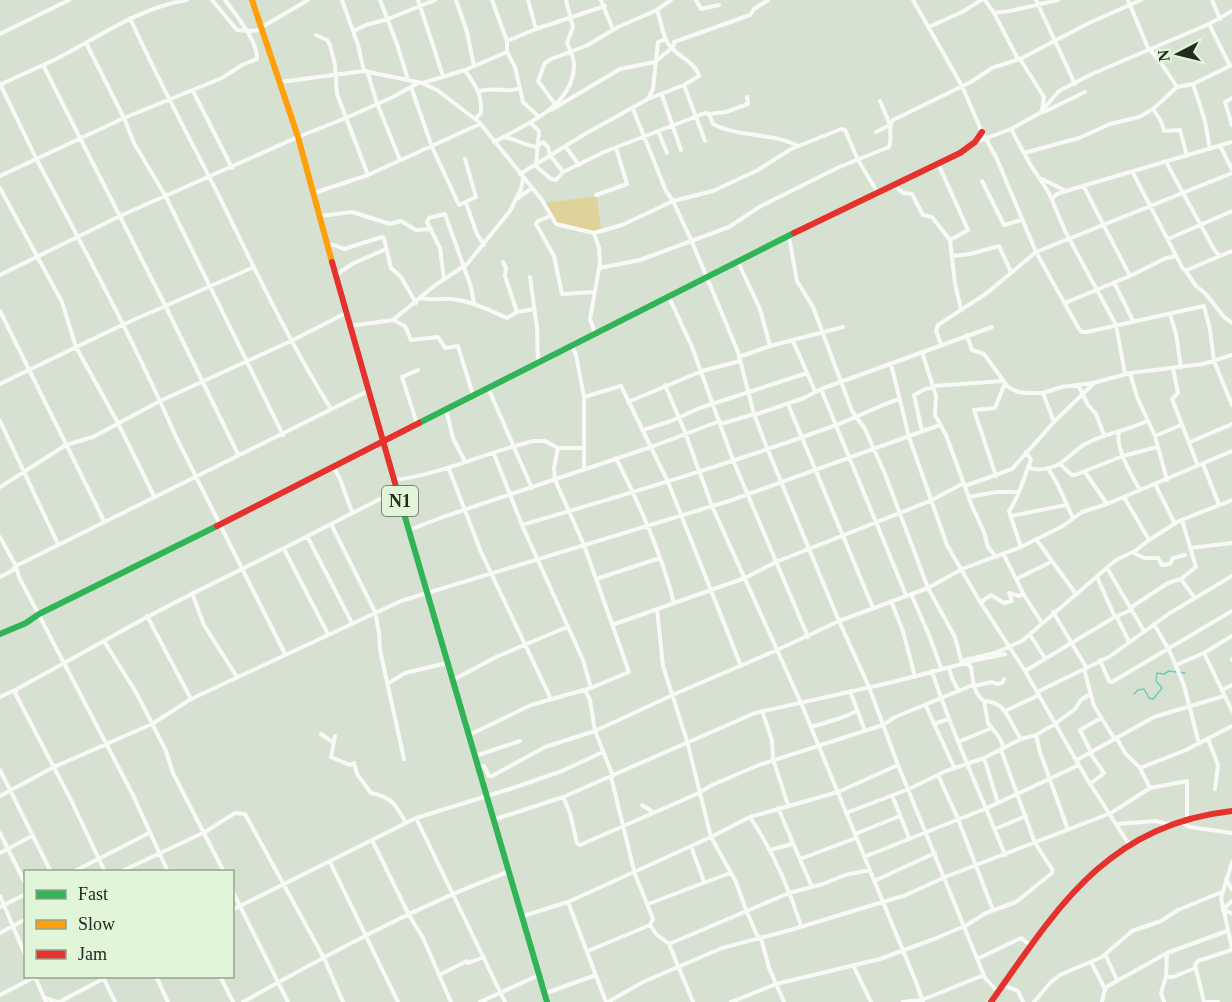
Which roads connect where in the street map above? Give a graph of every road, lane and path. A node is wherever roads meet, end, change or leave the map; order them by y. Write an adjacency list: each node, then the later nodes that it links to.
1 (69, 0): 46 (street)
2 (187, 0): 36 (street)
3 (212, 0): 44 (street)
4 (225, 0): 44 (street)
5 (252, 0): 41 (main road, N1)
6 (308, 0): 41 (street)
7 (342, 0): 45 (street)
8 (380, 0): 38 (street)
9 (418, 0): 28 (street)
10 (435, 0): 28 (street)
11 (456, 0): 61 (street)
12 (492, 0): 48 (street)
13 (528, 0): 42 (street)
14 (566, 0): 35 (street)
15 (601, 0): 29 (street)
16 (671, 0): 32 (street)
17 (696, 0): 27 (street)
18 (768, 0): 31 (street)
19 (913, 0): 40 (street)
20 (983, 0): 34 (street); 40 (street)
21 (1036, 0): 30 (street)
22 (1058, 0): 30 (street)
23 (1141, 0): 25 (street)
24 (1212, 0): 37 (street)
25 (1129, 2): 51 (street); 54 (street)
26 (754, 3): 31 (street)
27 (718, 5)
28 (420, 6): 38 (street); 65 (street)
29 (604, 6): 35 (street); 43 (street)
30 (1038, 6): 34 (street); 51 (street)
31 (754, 9): 50 (street)
32 (657, 10): 43 (street); 49 (street)
33 (1232, 11): 37 (street)
34 (994, 13): 57 (street)
35 (571, 17): 42 (street); 56 (street)
36 (130, 18): 52 (street); 84 (street)
37 (1220, 19): 39 (street)
38 (388, 20): 45 (street); 66 (street)
39 (1209, 24): 54 (street); 60 (street)
40 (929, 27): 73 (street)
41 (262, 28): 44 (street); 67 (main road, N1)
42 (536, 29): 48 (street)
43 (613, 30): 56 (street)
44 (247, 31): 77 (street)
45 (354, 31): 63 (street)
46 (0, 34)
47 (316, 35): 64 (street)
48 (507, 41): 55 (street)
49 (667, 41): 50 (street); 53 (street); 58 (street)
50 (676, 41): 53 (street)
51 (1054, 41): 57 (street); 70 (street)
52 (86, 43): 59 (street); 95 (street)
53 (672, 48): 58 (street); 72 (street)
54 (1148, 48): 70 (street); 75 (street)
55 (507, 52): 61 (street); 76 (street)
56 (571, 52): 87 (street); 87 (street)
57 (1019, 59): 73 (street); 91 (street)
58 (655, 62): 83 (street); 90 (street)
59 (43, 65): 69 (street); 110 (street)
60 (1231, 65): 71 (street)
61 (474, 66): 62 (street)
62 (465, 70): 65 (street); 78 (street)
63 (365, 71): 64 (street); 66 (street); 86 (street)
64 (335, 74): 67 (street); 96 (street)
65 (443, 76): 68 (street)
66 (408, 80): 68 (street)
67 (279, 83): 108 (main road, N1)
68 (420, 83): 74 (street); 97 (street)
69 (0, 84): 130 (street)
70 (1075, 84): 91 (street)
71 (1193, 84): 75 (street); 123 (street)
72 (684, 85): 80 (street); 93 (street)
73 (962, 86): 101 (street); 106 (street)
74 (411, 87): 86 (street); 120 (street)
75 (1177, 87): 89 (street)
76 (520, 88): 78 (street); 94 (street)
77 (193, 91): 84 (street); 137 (street)
78 (479, 91): 97 (street)
79 (1085, 92): 91 (street)
80 (662, 95): 83 (street); 100 (street)
81 (747, 97): 92 (street)
82 (1232, 98): 102 (street)
83 (648, 99): 88 (street)
84 (170, 100): 95 (street); 144 (street)
85 (880, 101): 101 (street)
86 (377, 103): 96 (street); 131 (street)
87 (555, 104): 90 (street)
88 (633, 109): 111 (street); 117 (street)
89 (1153, 109): 126 (street); 128 (street)
90 (548, 112): 94 (street)
91 (1040, 113): 103 (street)
92 (709, 114): 93 (street); 118 (street)
93 (695, 116): 100 (street); 113 (street)
94 (539, 117): 98 (street)
95 (124, 118): 110 (street); 158 (street)
96 (346, 118): 108 (street); 141 (street)
97 (476, 118): 99 (street)
98 (530, 123): 109 (street); 121 (street)
99 (480, 124): 114 (street); 120 (street)
100 (673, 124): 104 (street); 124 (street)
101 (890, 125): 105 (street); 132 (street)
102 (1232, 125)
103 (1011, 129): 107 (street); 126 (street)
104 (658, 131): 111 (street); 125 (street)
105 (876, 132)
106 (982, 133): 107 (street); 112 (street); 115 (main road)
107 (993, 135): 112 (street)
108 (298, 137): 137 (street); 152 (main road, N1)
109 (502, 137): 114 (street); 121 (street)
110 (81, 138): 130 (street); 165 (street)
111 (645, 138): 122 (street); 161 (street)
112 (986, 140): 115 (street); 168 (street)
113 (705, 141)
114 (494, 142): 143 (street)
115 (975, 142): 134 (main road)
116 (1232, 142): 119 (street)
117 (566, 146): 127 (street); 136 (street)
118 (798, 146): 132 (street); 161 (street)
119 (1220, 146): 123 (street); 138 (street)
120 (432, 147): 131 (street); 162 (street)
121 (537, 147): 127 (street); 135 (street)
122 (616, 148): 136 (street); 157 (street)
123 (1210, 149): 128 (street)
124 (681, 150)
125 (667, 153)
126 (1024, 153): 145 (street)
127 (550, 155): 135 (street); 139 (street)
128 (1186, 156): 133 (street)
129 (465, 159): 162 (street)
130 (38, 160): 142 (street); 174 (street)
131 (400, 160): 141 (street)
132 (858, 160): 153 (street); 179 (street)
133 (1166, 162): 140 (street); 155 (street)
134 (938, 163): 147 (main road); 177 (street)
135 (536, 165): 139 (street); 143 (street)
136 (579, 165): 139 (street)
137 (231, 168): 144 (street)
138 (1232, 171): 155 (street)
139 (563, 172)
140 (1133, 172): 148 (street); 163 (street)
141 (368, 175): 152 (street)
142 (0, 176)
143 (521, 176): 150 (street); 160 (street)
144 (209, 178): 158 (street); 193 (street)
145 (1041, 178): 151 (street); 154 (street)
146 (982, 181): 168 (street)
147 (894, 185): 153 (main road); 177 (street)
148 (1084, 187): 151 (street); 170 (street)
149 (0, 188): 189 (street)
150 (532, 188): 160 (street); 167 (street)
151 (1066, 191): 156 (street)
152 (313, 193): 166 (main road, N1)
153 (878, 193): 175 (main road)
154 (1049, 193): 156 (street); 159 (street)
155 (1182, 193): 163 (street); 169 (street)
156 (1057, 194): 159 (street)
157 (596, 195)
158 (166, 197): 165 (street); 204 (street)
159 (1052, 199): 172 (street)
160 (516, 200): 181 (street)
161 (673, 201): 173 (street); 179 (street)
162 (466, 203): 181 (street)
163 (1150, 207): 170 (street); 176 (street)
164 (1232, 211): 169 (street)
165 (120, 216): 174 (street); 212 (street)
166 (320, 216): 171 (street); 182 (main road, N1)
167 (550, 216): 173 (street); 206 (street)
168 (1022, 220): 185 (street)
169 (1200, 224): 176 (street); 188 (street)
170 (1103, 225): 178 (street); 199 (street)
171 (430, 229): 192 (street); 202 (street)
172 (1065, 231): 178 (street); 180 (street)
173 (594, 233): 194 (street)
174 (79, 237): 189 (street); 222 (street)
175 (789, 237): 191 (main road); 227 (street)
176 (1168, 239): 187 (street)
177 (950, 240): 186 (street)
178 (1070, 240): 180 (street); 205 (street)
179 (692, 242): 194 (street); 201 (street)
180 (1059, 243): 185 (street)
181 (484, 244): 192 (street)
182 (326, 245): 183 (street); 198 (main road, N1)
183 (386, 249): 198 (street); 209 (street)
184 (1232, 251): 188 (street)
185 (1036, 252): 196 (street); 211 (street)
186 (953, 256): 196 (street); 214 (street)
187 (1176, 256): 195 (street); 199 (street)
188 (1220, 256): 195 (street)
189 (37, 258): 197 (street); 235 (street)
190 (503, 262): 216 (street)
191 (738, 262): 201 (main road); 234 (street)
192 (463, 266): 202 (street); 210 (street)
193 (254, 267): 204 (street); 230 (street)
194 (599, 268): 206 (street)
195 (1185, 270): 221 (street)
196 (1011, 272): 214 (street)
197 (0, 275)
198 (336, 275): 217 (main road, N1)
199 (1130, 276): 203 (street)
200 (530, 277): 213 (street)
201 (706, 278): 207 (main road); 238 (street)
202 (444, 279): 208 (street)
203 (1114, 282): 205 (street); 220 (street)
204 (208, 287): 212 (street); 240 (street)
205 (1096, 290): 211 (street); 223 (street)
206 (596, 292): 228 (street)
207 (669, 297): 228 (main road); 247 (street)
208 (422, 298): 209 (street); 210 (street)
209 (416, 303): 219 (street)
210 (474, 303): 216 (street)
211 (1065, 303): 223 (street)
212 (166, 307): 222 (street); 250 (street)
213 (534, 309): 216 (street); 241 (street)
214 (962, 309): 232 (street)
215 (0, 311): 245 (street)
216 (517, 312)
217 (346, 313): 224 (main road, N1); 230 (street)
218 (1170, 314): 220 (street); 239 (street); 244 (street)
219 (393, 320): 224 (street); 267 (street)
220 (1133, 321): 223 (street)
221 (1232, 323)
222 (122, 325): 235 (street); 270 (street)
223 (1116, 325): 249 (street)
224 (350, 326): 262 (main road, N1)
225 (843, 327): 227 (street)
226 (992, 327): 229 (street)
227 (823, 333): 231 (street); 251 (street)
228 (596, 334): 233 (main road)
229 (967, 335): 232 (street); 252 (street)
230 (291, 341): 240 (street); 275 (street)
231 (793, 341): 234 (street); 248 (street)
232 (941, 344): 236 (street)
233 (572, 346): 241 (main road); 268 (street)
234 (770, 346): 238 (street)
235 (76, 347): 245 (street); 283 (street)
236 (922, 352): 242 (street); 257 (street)
237 (1232, 355): 239 (street)
238 (740, 359): 247 (street); 263 (street)
239 (1214, 361): 244 (street); 261 (street)
240 (248, 362): 250 (street); 294 (street)
241 (538, 363): 258 (main road)
242 (891, 364): 251 (street); 269 (street)
243 (1173, 368): 244 (street); 249 (street); 289 (street)
244 (1181, 368)
245 (29, 370): 254 (street); 301 (street)
246 (418, 370): 285 (street)
247 (702, 371): 255 (street); 272 (street)
248 (807, 373): 263 (street); 264 (street)
249 (1127, 374): 253 (street); 281 (street)
250 (202, 381): 270 (street); 311 (street)
251 (840, 382): 260 (street); 278 (street)
252 (1005, 382): 257 (street); 265 (street); 330 (street)
253 (1094, 383): 256 (street); 266 (street)
254 (0, 384)
255 (665, 385): 271 (street); 279 (street)
256 (1078, 385): 265 (street); 266 (street)
257 (933, 387): 288 (street); 291 (street)
258 (488, 388): 267 (main road); 302 (street)
259 (1232, 388): 261 (street)
260 (821, 389): 264 (street); 287 (street)
261 (1226, 390): 274 (street)
262 (368, 391): 275 (street); 299 (main road, N1)
263 (747, 392): 272 (street); 277 (street)
264 (815, 392): 273 (street)
265 (1042, 393): 282 (street)
266 (1083, 395): 282 (street); 295 (street)
267 (473, 396): 276 (main road)
268 (584, 397): 271 (street); 306 (street)
269 (900, 399): 278 (street); 298 (street)
270 (160, 401): 283 (street); 329 (street)
271 (628, 402): 290 (street)
272 (714, 404): 279 (street); 284 (street)
273 (788, 404): 277 (street); 297 (street)
274 (1232, 405)
275 (331, 409): 294 (street)
276 (446, 410): 285 (main road); 317 (street)
277 (754, 415): 284 (street); 307 (street)
278 (857, 417): 287 (street); 308 (street)
279 (679, 418): 290 (street); 293 (street)
280 (0, 421): 328 (street)
281 (1147, 421): 292 (street); 296 (street)
282 (1054, 422): 310 (street)
283 (118, 423): 301 (street); 346 (street)
284 (721, 423): 293 (street); 316 (street)
285 (417, 424): 299 (main road)
286 (1232, 424): 300 (street)
287 (835, 425): 297 (street); 315 (street)
288 (940, 425): 291 (street); 337 (street)
289 (1181, 425): 296 (street); 300 (street)
290 (643, 430): 303 (street)
291 (922, 431): 298 (street)
292 (1119, 432): 295 (street); 313 (street)
293 (685, 434): 303 (street); 326 (street)
294 (283, 435): 311 (street)
295 (1104, 435): 318 (street)
296 (1155, 436): 304 (street)
297 (800, 437): 307 (street); 325 (street)
298 (909, 437): 308 (street); 350 (street)
299 (382, 440): 320 (main road); 331 (main road, N1)
300 (1190, 442): 319 (street)
301 (66, 446): 328 (street); 363 (street)
302 (513, 447): 305 (street); 312 (street); 339 (street)
303 (651, 447): 314 (street); 334 (street)
304 (1157, 447): 313 (street); 333 (street)
305 (558, 448): 306 (street); 332 (street)
306 (582, 448): 324 (street)
307 (767, 448): 316 (street); 335 (street)
308 (874, 448): 315 (street); 358 (street)
309 (1232, 451): 319 (street)
310 (1026, 452): 321 (street); 330 (street)
311 (238, 454): 329 (street)
312 (494, 454): 317 (street); 344 (street)
313 (1124, 456): 327 (street); 341 (street)
314 (616, 458): 324 (street); 342 (street)
315 (849, 458): 325 (street); 364 (street)
316 (733, 460): 326 (street); 345 (street)
317 (465, 462): 323 (street)
318 (1060, 464): 322 (street); 327 (street)
319 (1201, 465): 333 (street); 353 (street)
320 (333, 466): 357 (street); 365 (main road)
321 (1028, 467): 322 (street); 343 (street)
322 (1048, 468): 352 (street)
323 (449, 469): 331 (street); 355 (street)
324 (584, 469): 332 (street)
325 (816, 470): 335 (street); 373 (street)
326 (699, 472): 334 (street); 354 (street)
327 (1085, 472): 351 (street)
328 (25, 473): 338 (street); 377 (street)
329 (195, 476): 346 (street); 365 (street)
330 (996, 476): 337 (street)
331 (394, 480): 340 (main road, N1)
332 (555, 480): 339 (street); 356 (street)
333 (1167, 480): 336 (street)
334 (668, 482): 342 (street); 359 (street)
335 (781, 482): 345 (street); 383 (street)
336 (1155, 484): 341 (street); 367 (street)
337 (965, 485): 347 (street); 350 (street)
338 (0, 487)
339 (532, 488): 344 (street)
340 (397, 490): 357 (street); 370 (main road, N1)
341 (1140, 490): 348 (street)
342 (633, 492): 356 (street); 369 (street)
343 (1018, 492): 347 (street); 360 (street)
344 (510, 495): 355 (street); 368 (street)
345 (747, 495): 354 (street); 391 (street)
346 (154, 496): 363 (street)
347 (969, 497): 379 (street)
348 (1124, 497): 351 (street); 375 (street)
349 (1232, 500): 353 (street)
350 (930, 501): 358 (street); 395 (street)
351 (1107, 504): 361 (street)
352 (1065, 505): 360 (street); 361 (street)
353 (1219, 505): 362 (street)
354 (712, 506): 359 (street); 401 (street)
355 (464, 510): 370 (street); 397 (street)
356 (568, 511): 368 (street); 378 (street)
357 (352, 512): 366 (street)
358 (898, 512): 364 (street); 405 (street)
359 (681, 516): 369 (street); 406 (street)
360 (1011, 516): 380 (street)
361 (1073, 518): 374 (street)
362 (1182, 520): 367 (street); 381 (street)
363 (104, 521): 377 (street)
364 (875, 522): 373 (street); 411 (street)
365 (219, 524): 396 (street); 422 (main road)
366 (331, 524): 371 (street); 419 (street)
367 (1175, 524): 375 (street)
368 (522, 525): 388 (street)
369 (649, 526): 378 (street); 389 (street)
370 (409, 530): 407 (main road, N1)
371 (307, 536): 382 (street); 426 (street)
372 (0, 537): 393 (street)
373 (843, 537): 383 (street); 416 (street)
374 (1036, 539): 380 (street); 392 (street)
375 (1149, 540): 384 (street)
376 (1232, 543): 381 (street)
377 (58, 544): 393 (street)
378 (584, 545): 388 (street); 402 (street)
379 (988, 547): 387 (street); 390 (street)
380 (1021, 547): 385 (street)
381 (1190, 548): 404 (street)
382 (284, 549): 396 (street); 433 (street)
383 (810, 550): 391 (street); 425 (street)
384 (1133, 552): 386 (street); 394 (street)
385 (1004, 555): 387 (street); 403 (street)
386 (1185, 555)
387 (996, 557): 390 (street)
388 (538, 558): 397 (street); 430 (street)
389 (661, 558): 402 (street); 415 (street)
390 (984, 560): 395 (street)
391 (776, 562): 401 (street); 436 (street)
392 (1051, 562): 403 (street); 410 (street)
393 (16, 566): 400 (street); 422 (street)
394 (1107, 568): 398 (street); 418 (street)
395 (962, 569): 405 (street); 414 (street)
396 (242, 570): 408 (street); 445 (street)
397 (490, 573): 407 (street); 440 (street)
398 (1097, 576): 410 (street); 424 (street)
399 (1232, 576): 412 (street)
400 (0, 577)
401 (745, 578): 406 (street); 443 (street)
402 (596, 579): 429 (street)
403 (1016, 579): 409 (street)
404 (1180, 579): 412 (street); 418 (street)
405 (928, 588): 411 (street); 451 (street)
406 (710, 591): 415 (street); 453 (street)
407 (427, 592): 419 (street); 450 (main road, N1)
408 (192, 593): 423 (street); 460 (street)
409 (1023, 594): 414 (street); 427 (street)
410 (1076, 594): 420 (street)
411 (909, 595): 413 (street); 454 (street)
412 (1194, 597): 428 (street)
413 (891, 601): 416 (street); 459 (street)
414 (981, 602): 441 (street)
415 (674, 603): 417 (street)
416 (873, 608): 425 (street)
417 (657, 609): 429 (street); 475 (street)
418 (1131, 609): 424 (street); 431 (street)
419 (375, 612): 426 (street); 463 (street)
420 (1053, 612): 427 (street); 439 (street)
421 (1232, 613): 442 (street)
422 (39, 614): 432 (main road); 449 (street)
423 (147, 616): 437 (street); 478 (street)
424 (1116, 617): 438 (street); 439 (street)
425 (839, 621): 436 (street); 466 (street)
426 (352, 623): 433 (street)
427 (1042, 624): 434 (street)
428 (1154, 624): 431 (street); 442 (street)
429 (612, 626): 467 (street)
430 (567, 627): 440 (street); 467 (street)
431 (1144, 631): 438 (street)
432 (0, 634)
433 (328, 634): 445 (street)
434 (1030, 635): 441 (street); 447 (street)
435 (1232, 636): 444 (street)
436 (808, 637): 443 (street)
437 (104, 641): 449 (street); 491 (street)
438 (1129, 642): 448 (street)
439 (1072, 644): 447 (street); 456 (street)
440 (525, 645): 462 (street); 479 (street)
441 (1009, 647): 451 (street); 458 (street)
442 (1168, 649): 448 (street); 452 (street)
443 (777, 650): 453 (street); 482 (street)
444 (1204, 653): 452 (street); 471 (street)
445 (285, 654): 460 (street)
446 (1005, 654): 451 (street)
447 (1045, 658): 458 (street)
448 (1100, 660): 456 (street)
449 (64, 662): 468 (street); 512 (street)
450 (448, 663): 462 (main road, N1); 463 (street)
451 (965, 664): 455 (street); 465 (street)
452 (1176, 665): 484 (street)
453 (741, 666): 475 (street)
454 (941, 668): 455 (street); 457 (street)
455 (949, 668): 470 (street)
456 (1085, 668): 473 (street); 474 (street)
457 (932, 671): 459 (street); 480 (street)
458 (1025, 671): 473 (street)
459 (915, 676): 466 (street)
460 (237, 677): 478 (street)
461 (1004, 679): 465 (street)
462 (453, 680): 501 (main road, N1)
463 (387, 684): 519 (street)
464 (1232, 685): 471 (street)
465 (973, 686): 470 (street); 481 (street)
466 (869, 687): 472 (street); 494 (street)
467 (591, 688): 469 (street)
468 (15, 690): 477 (street); 524 (street)
469 (585, 690): 479 (street); 498 (street)
470 (958, 690): 480 (street)
471 (1222, 690): 476 (street)
472 (850, 691): 482 (street); 486 (street)
473 (1038, 694): 487 (street); 493 (street)
474 (1090, 694): 489 (street); 493 (street)
475 (672, 696): 498 (street); 508 (street)
476 (1224, 696): 484 (street); 488 (street)
477 (0, 697)
478 (191, 699): 491 (street)
479 (551, 699): 501 (street)
480 (941, 699): 483 (street); 490 (street)
481 (984, 701): 487 (street); 497 (street)
482 (801, 703): 485 (street); 496 (street)
483 (926, 706): 492 (street); 494 (street)
484 (1188, 706): 504 (street); 511 (street)
485 (762, 711): 508 (street); 520 (street)
486 (857, 711): 496 (street); 499 (street)
487 (1005, 711): 505 (street)
488 (1232, 711)
489 (1101, 718): 504 (street); 515 (street)
490 (949, 719): 492 (street); 509 (street)
491 (152, 724): 512 (street); 567 (street)
492 (934, 724): 526 (street)
493 (1055, 724): 502 (street); 521 (street)
494 (883, 725): 499 (street); 523 (street)
495 (1232, 726): 506 (street)
496 (811, 727): 513 (street)
497 (992, 728): 509 (street); 514 (street)
498 (595, 731): 516 (street); 525 (street)
499 (865, 731): 513 (street)
500 (321, 734): 510 (street)
501 (469, 735): 517 (main road, N1)
502 (1036, 735): 505 (street); 531 (street)
503 (335, 736): 510 (street)
504 (1115, 737): 515 (street); 527 (street)
505 (1021, 739): 514 (street)
506 (1208, 739): 511 (street); 535 (street)
507 (520, 741): 517 (street)
508 (687, 741): 530 (street); 538 (street)
509 (958, 741): 522 (street)
510 (334, 743): 560 (street)
511 (1199, 744): 527 (street)
512 (106, 745): 524 (street); 569 (street)
513 (819, 747): 520 (street); 537 (street)
514 (1002, 749): 518 (street); 539 (street)
515 (1090, 752): 521 (street); 532 (street)
516 (603, 753): 530 (street); 542 (street)
517 (475, 756): 525 (main road, N1)
518 (984, 758): 522 (street); 544 (street)
519 (404, 759)
520 (773, 759): 538 (street); 546 (street)
521 (1078, 762): 531 (street); 532 (street)
522 (968, 764): 526 (street); 548 (street)
523 (898, 765): 534 (street); 537 (street)
524 (54, 767): 536 (street); 587 (street)
525 (478, 767): 542 (main road, N1)
526 (954, 767): 529 (street)
527 (1140, 768): 533 (street)
528 (0, 770): 536 (street)
529 (938, 775): 534 (street); 557 (street)
530 (612, 777): 543 (street); 563 (street)
531 (1049, 778): 539 (street); 565 (street)
532 (1090, 784): 552 (street)
533 (1150, 788): 552 (street); 559 (street)
534 (909, 789): 540 (street); 566 (street)
535 (1215, 789)
536 (10, 791): 541 (street); 571 (street)
537 (838, 792): 546 (street); 551 (street)
538 (699, 793): 550 (street); 573 (street)
539 (1016, 794): 544 (street); 554 (street)
540 (892, 795): 551 (street); 553 (street)
541 (0, 796)
542 (487, 797): 556 (street); 558 (main road, N1)
543 (563, 797): 558 (street); 563 (street)
544 (998, 803): 548 (street)
545 (642, 805): 550 (street)
546 (789, 805): 547 (street)
547 (778, 808): 555 (street); 577 (street)
548 (987, 808): 557 (street); 564 (street)
549 (1232, 811): 559 (main road)
550 (653, 813): 563 (street)
551 (846, 813): 572 (street)
552 (1111, 813): 561 (street); 565 (street)
553 (900, 816): 572 (street); 574 (street)
554 (1026, 816): 564 (street); 576 (street)
555 (750, 817): 573 (street); 581 (street)
556 (416, 818): 560 (street); 613 (street)
557 (958, 819): 566 (street); 591 (street)
558 (494, 820): 599 (main road, N1)
559 (1184, 821): 562 (main road); 570 (street)
560 (406, 823): 575 (street)
561 (1117, 824): 562 (street); 579 (street)
562 (1171, 825): 579 (main road)
563 (623, 826): 600 (street)
564 (995, 829): 585 (street)
565 (1068, 830): 576 (street)
566 (925, 831): 574 (street); 583 (street)
567 (205, 832): 584 (street); 597 (street); 607 (street)
568 (0, 833): 580 (street)
569 (149, 833): 584 (street); 587 (street)
570 (1232, 833)
571 (32, 836): 580 (street); 592 (street)
572 (855, 836): 586 (street); 588 (street)
573 (711, 837): 578 (street); 601 (street)
574 (909, 838): 586 (street)
575 (372, 840): 589 (street); 627 (street)
576 (1035, 843): 585 (street); 624 (street)
577 (792, 844): 581 (street); 588 (street)
578 (691, 846): 600 (street); 606 (street)
579 (1130, 846): 641 (main road)
580 (8, 849): 582 (street); 605 (street)
581 (770, 850): 611 (street)
582 (0, 853)
583 (935, 854): 602 (street); 604 (street)
584 (159, 855): 595 (street); 596 (street)
585 (1005, 855): 591 (street)
586 (864, 857): 598 (street)
587 (98, 858): 593 (street); 594 (street)
588 (800, 859): 608 (street)
589 (330, 862): 607 (street); 638 (street)
590 (1232, 862): 603 (street)
591 (976, 866): 602 (street); 624 (street)
592 (50, 870)
593 (77, 870)
594 (104, 870)
595 (125, 870)
596 (167, 870)
597 (223, 870)
598 (870, 870): 604 (street); 608 (street)
599 (509, 871): 613 (street); 628 (main road, N1)
600 (634, 872): 617 (street); 619 (street)
601 (730, 873): 606 (street); 623 (street)
602 (945, 877): 618 (street); 635 (street)
603 (1226, 879): 609 (street); 610 (street)
604 (874, 880): 618 (street)
605 (24, 881)
606 (704, 883): 619 (street)
607 (285, 884): 621 (street); 649 (street)
608 (812, 887): 611 (street)
609 (1232, 890)
610 (1221, 892): 625 (street); 647 (street)
611 (789, 893): 623 (street); 634 (street)
612 (234, 894): 621 (street)
613 (453, 894): 627 (street); 648 (street)
614 (24, 895): 620 (street)
615 (0, 896): 620 (street)
616 (1232, 901): 625 (street)
617 (568, 902): 628 (street); 643 (street)
618 (883, 902): 634 (street); 644 (street)
619 (648, 904): 632 (street)
620 (2, 906): 633 (street)
621 (240, 906): 622 (street); 666 (street)
622 (234, 909)
623 (746, 910): 639 (street); 640 (street)
624 (993, 910): 635 (street)
625 (1223, 910): 626 (street); 630 (street)
626 (1232, 913)
627 (409, 915): 638 (street); 655 (street)
628 (522, 916): 656 (main road, N1)
629 (24, 920): 633 (street)
630 (1225, 921): 631 (street); 636 (street)
631 (1232, 922)
632 (650, 925): 640 (street); 643 (street)
633 (12, 926): 637 (street); 645 (street)
634 (801, 926): 639 (street)
635 (965, 926): 644 (street); 650 (street)
636 (1227, 931): 642 (street); 646 (street)
637 (0, 933)
638 (365, 938): 649 (street); 683 (street)
639 (761, 938): 653 (street); 667 (street)
640 (669, 944): 653 (street)
641 (1031, 946): 650 (street); 668 (main road)
642 (1232, 949): 654 (street)
643 (588, 951): 657 (street)
644 (904, 951): 652 (street); 675 (street)
645 (24, 953)
646 (1167, 953): 659 (street); 665 (street)
647 (1105, 954): 651 (street); 665 (street)
648 (484, 957): 655 (street); 671 (street)
649 (324, 958): 666 (street); 682 (street)
650 (977, 959): 658 (street)
651 (1091, 962): 669 (street); 696 (street)
652 (853, 965): 667 (street); 692 (street)
653 (678, 966): 688 (street); 689 (street)
654 (1195, 968): 659 (street); 699 (street)
655 (439, 975): 684 (street)
656 (540, 975): 671 (street); 673 (main road, N1)
657 (596, 975): 673 (street); 688 (street)
658 (984, 975): 670 (street); 675 (street)
659 (1166, 977): 698 (street)
660 (33, 978): 672 (street)
661 (35, 978): 674 (street)
662 (103, 978): 676 (street); 677 (street)
663 (157, 978): 678 (street)
664 (221, 978): 679 (street)
665 (1117, 980): 669 (street)
666 (278, 983): 680 (street); 681 (street)
667 (776, 984): 690 (street); 691 (street)
668 (1003, 985): 670 (main road); 695 (street)
669 (1105, 989): 697 (street)
670 (998, 992): 694 (main road)
671 (501, 993): 685 (street); 686 (street)
672 (0, 994)
673 (545, 994): 687 (main road, N1)
674 (45, 1000): 676 (street)
675 (922, 1001): 693 (street)
676 (58, 1002)
677 (115, 1002)
678 (168, 1002)
679 (233, 1002)
680 (243, 1002)
681 (288, 1002)
682 (343, 1002)
683 (398, 1002)
684 (451, 1002)
685 (480, 1002)
686 (505, 1002)
687 (547, 1002)
688 (607, 1002)
689 (693, 1002)
690 (731, 1002)
691 (784, 1002)
692 (871, 1002)
693 (903, 1002)
694 (991, 1002)
695 (1023, 1002)
696 (1034, 1002)
697 (1102, 1002)
698 (1164, 1002)
699 (1218, 1002)

